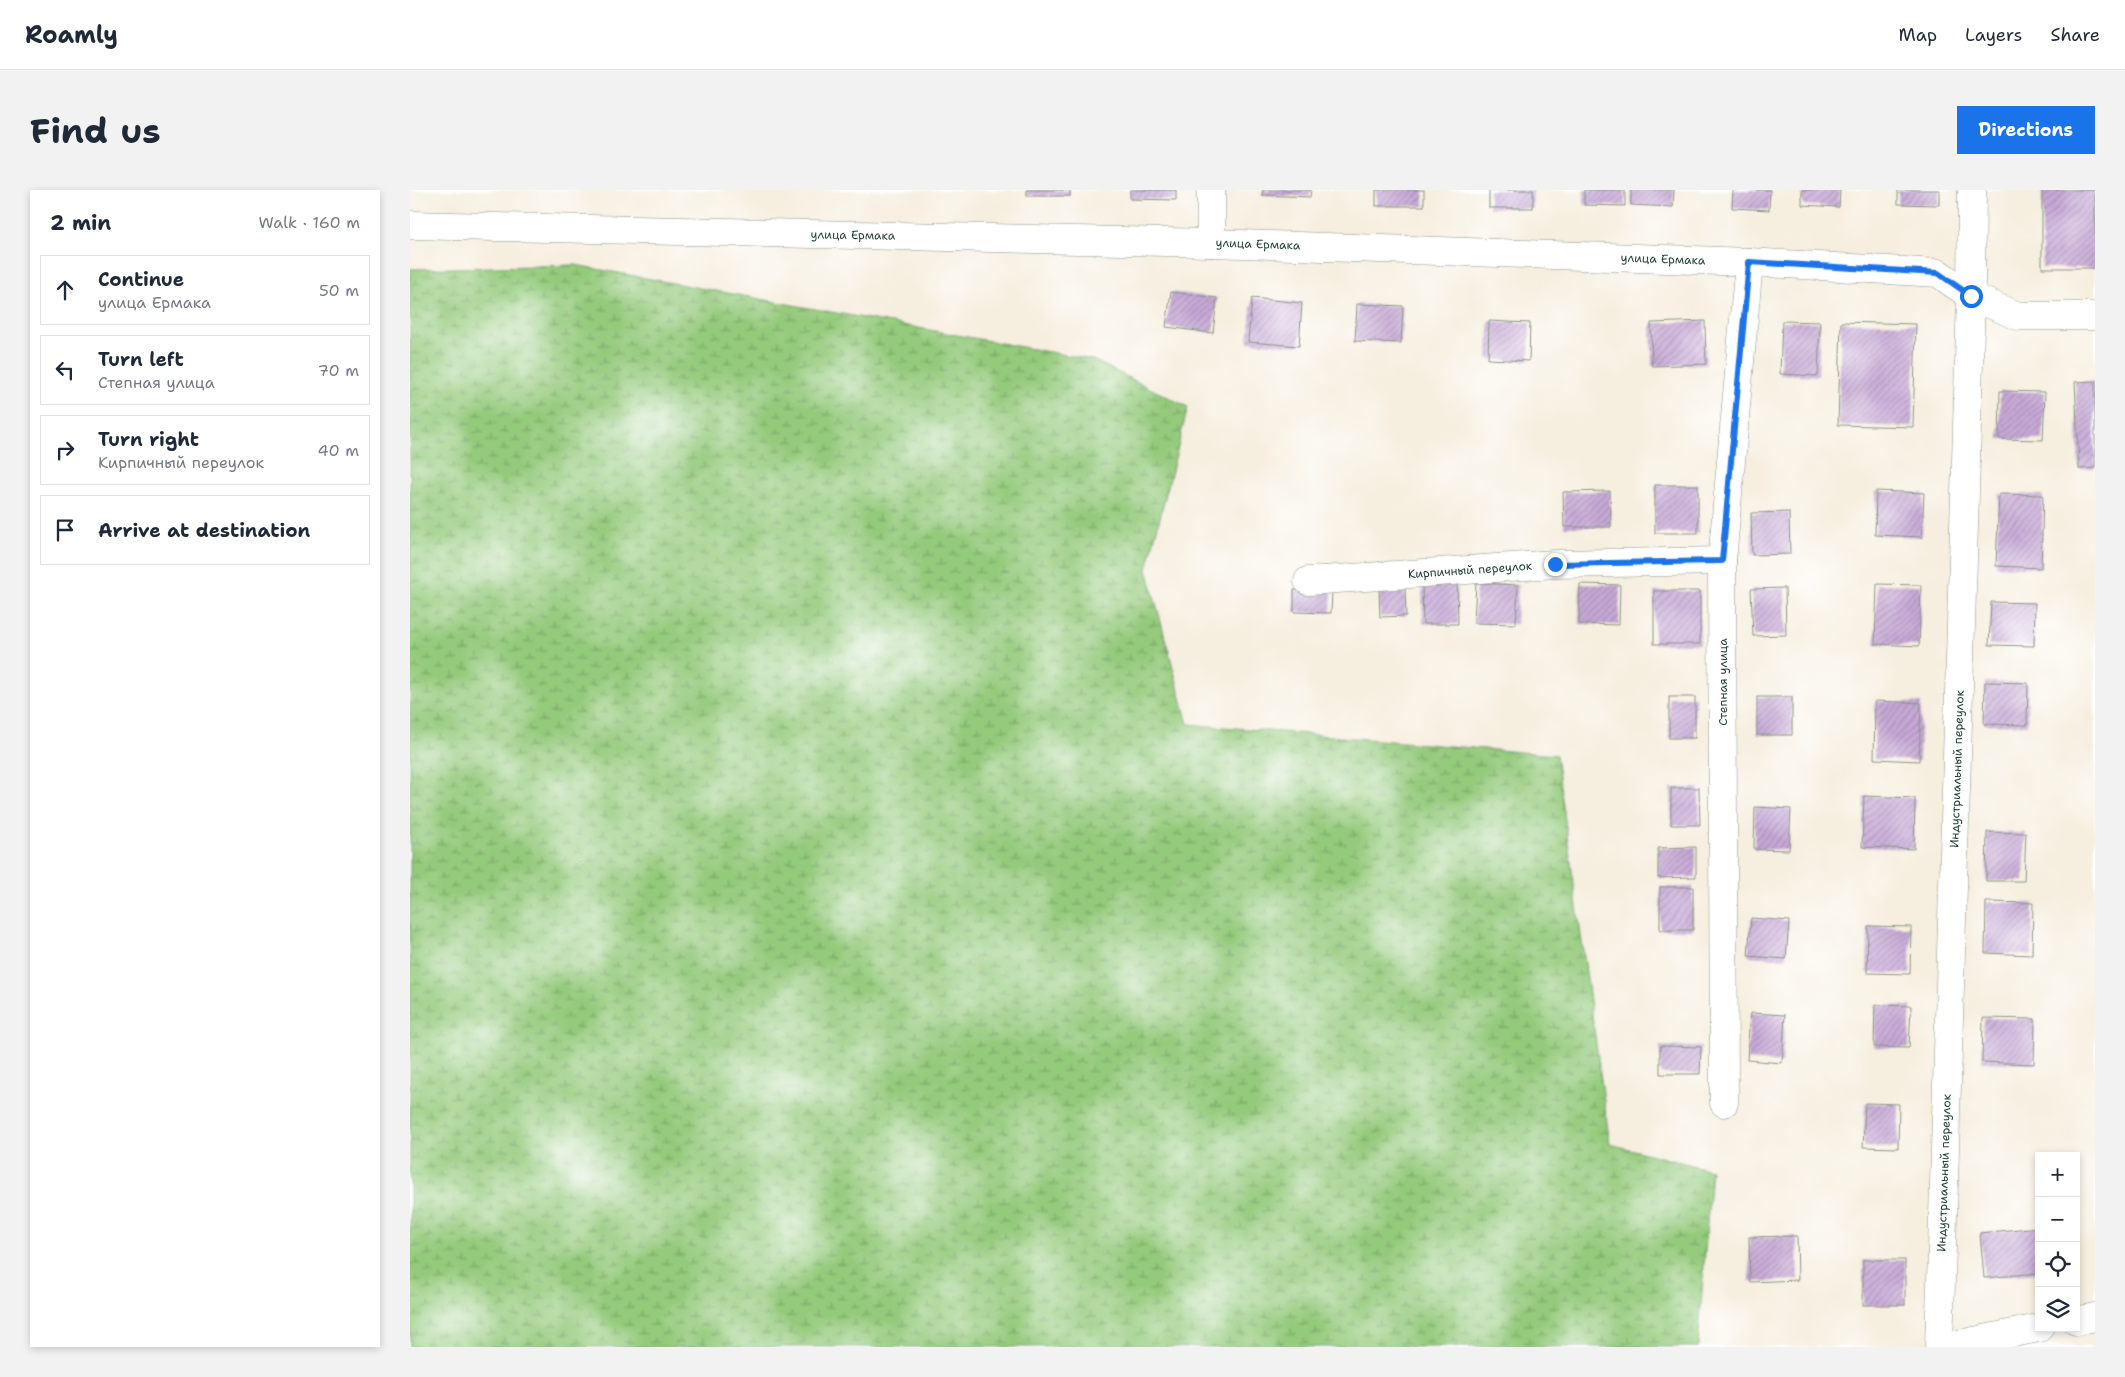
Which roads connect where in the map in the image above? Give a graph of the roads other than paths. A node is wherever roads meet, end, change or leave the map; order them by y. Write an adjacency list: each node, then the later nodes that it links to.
1 (1211, 190): 4 (street)
2 (1972, 190): 6 (street, Индустриальный переулок)
3 (410, 225): 4 (street, улица Ермака)
4 (1211, 243): 5 (street, улица Ермака)
5 (1749, 262): 6 (street, улица Ермака); 8 (street, Степная улица)
6 (1971, 296): 7 (street, улица Ермака); 14 (street, Индустриальный переулок)
7 (2095, 316)
8 (1722, 561): 9 (street, Кирпичный переулок); 10 (street, Степная улица)
9 (1308, 581)
10 (1724, 1103)
11 (2095, 1317): 12 (street)
12 (2080, 1319)
13 (2035, 1329): 15 (street)
14 (1939, 1347)
15 (1944, 1347)

